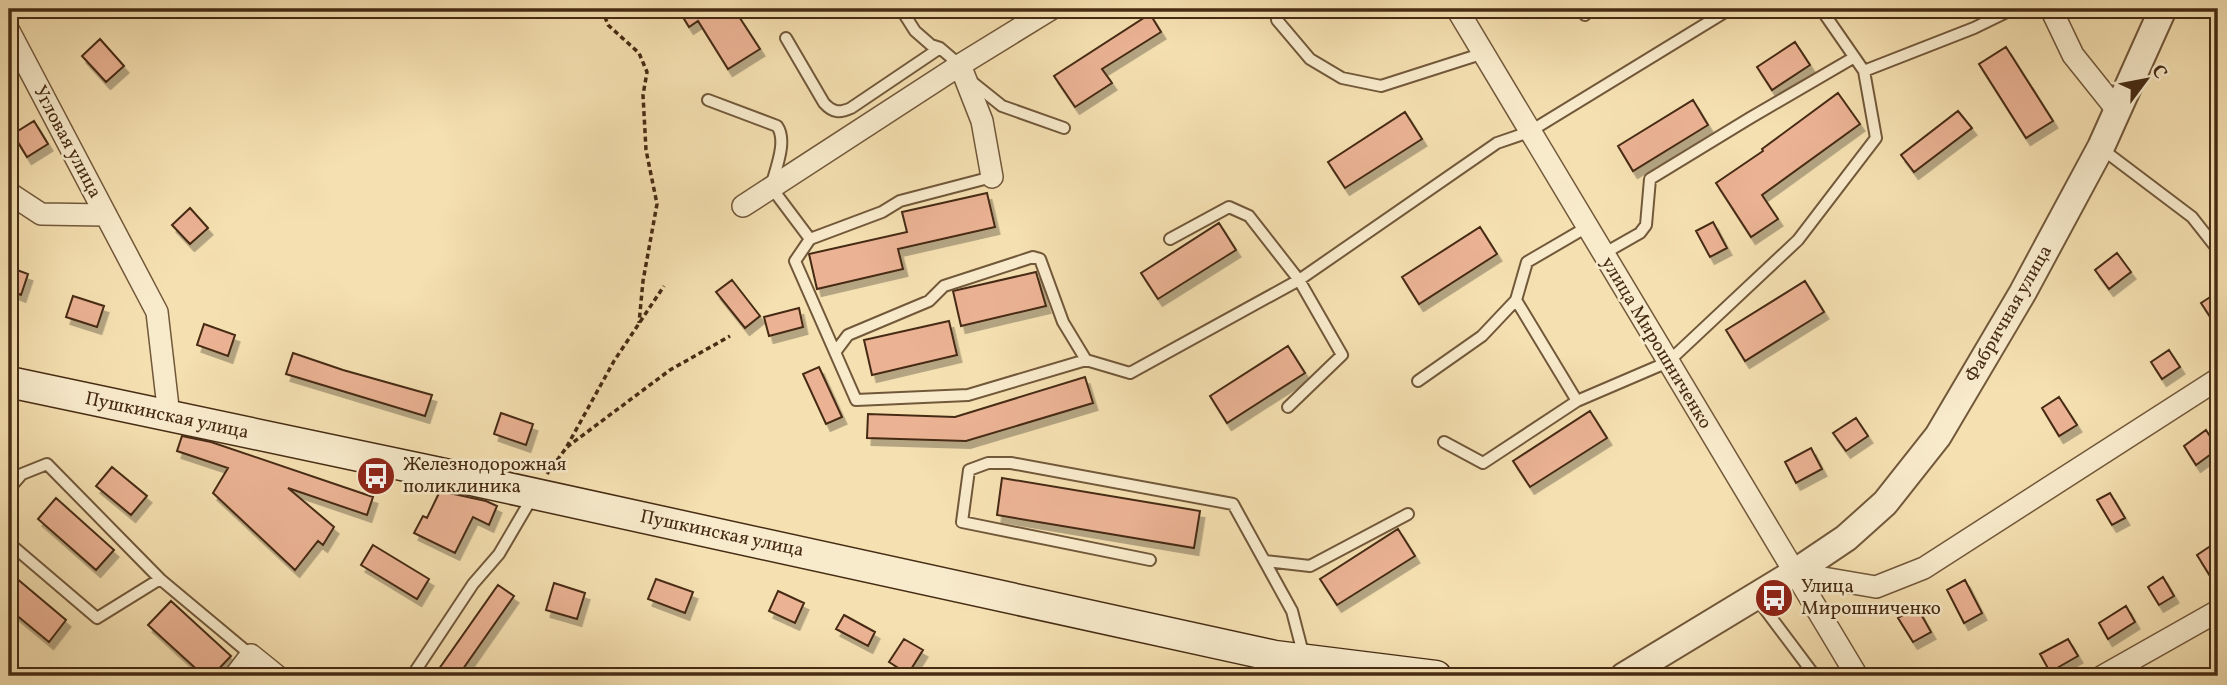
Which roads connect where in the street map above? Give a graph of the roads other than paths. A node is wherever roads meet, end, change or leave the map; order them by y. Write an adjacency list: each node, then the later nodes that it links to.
1 (901, 9): 12 (lane)
2 (1051, 9): 15 (street)
3 (1457, 9): 13 (street, улица Мирошниченко)
4 (1821, 9): 14 (lane)
5 (2013, 9): 16 (lane)
6 (2051, 9): 18 (street)
7 (2163, 9): 18 (street, Фабричная улица)
8 (1726, 10): 20 (lane)
9 (1277, 20): 13 (lane)
10 (9, 31): 26 (street, Угловая улица)
11 (786, 38): 12 (lane)
12 (940, 48): 15 (lane)
13 (1484, 52): 20 (street, улица Мирошниченко)
14 (1853, 58): 16 (lane); 31 (lane)
15 (960, 65): 19 (lane); 22 (street); 23 (street)
16 (1864, 71): 36 (lane)
17 (708, 100): 23 (lane)
18 (2117, 110): 21 (street, Фабричная улица)
19 (1064, 128)
20 (1529, 132): 27 (street, улица Мирошниченко); 32 (lane)
21 (2101, 147): 30 (lane); 50 (street, Фабричная улица)
22 (992, 177): 28 (lane)
23 (771, 187): 25 (street); 28 (lane)
24 (9, 193): 26 (street, Угловая улица)
25 (743, 206)
26 (106, 215): 42 (street, Угловая улица)
27 (1587, 227): 31 (street, улица Мирошниченко); 33 (lane)
28 (810, 239): 34 (lane)
29 (1170, 239): 32 (lane)
30 (2218, 250)
31 (1603, 254): 36 (street, улица Мирошниченко)
32 (1298, 280): 35 (lane); 41 (lane)
33 (1516, 300): 38 (lane); 40 (lane)
34 (836, 351): 35 (lane); 35 (lane)
35 (1086, 360)
36 (1668, 362): 40 (lane); 50 (street, улица Мирошниченко)
37 (2218, 379): 50 (street)
38 (1418, 381)
39 (9, 382): 42 (main road, Пушкинская улица)
40 (1577, 401): 43 (lane)
41 (1288, 407)
42 (169, 416): 45 (main road, Пушкинская улица)
43 (1444, 442)
44 (9, 489): 51 (lane)
45 (534, 493): 55 (main road, Пушкинская улица); 58 (lane)
46 (1408, 514): 49 (lane)
47 (9, 543): 51 (lane)
48 (1150, 560): 49 (lane)
49 (1265, 561): 55 (lane)
50 (1794, 573): 52 (street, Фабричная улица); 62 (street, улица Мирошниченко)
51 (160, 579): 54 (lane)
52 (1755, 596): 60 (street, Фабричная улица); 61 (lane)
53 (2218, 611): 63 (street)
54 (251, 655): 56 (street); 57 (street)
55 (1314, 666): 59 (main road, Пушкинская улица)
56 (235, 676)
57 (278, 676)
58 (412, 676)
59 (1436, 676)
60 (1624, 676)
61 (1815, 676)
62 (1857, 676)
63 (2103, 676)

